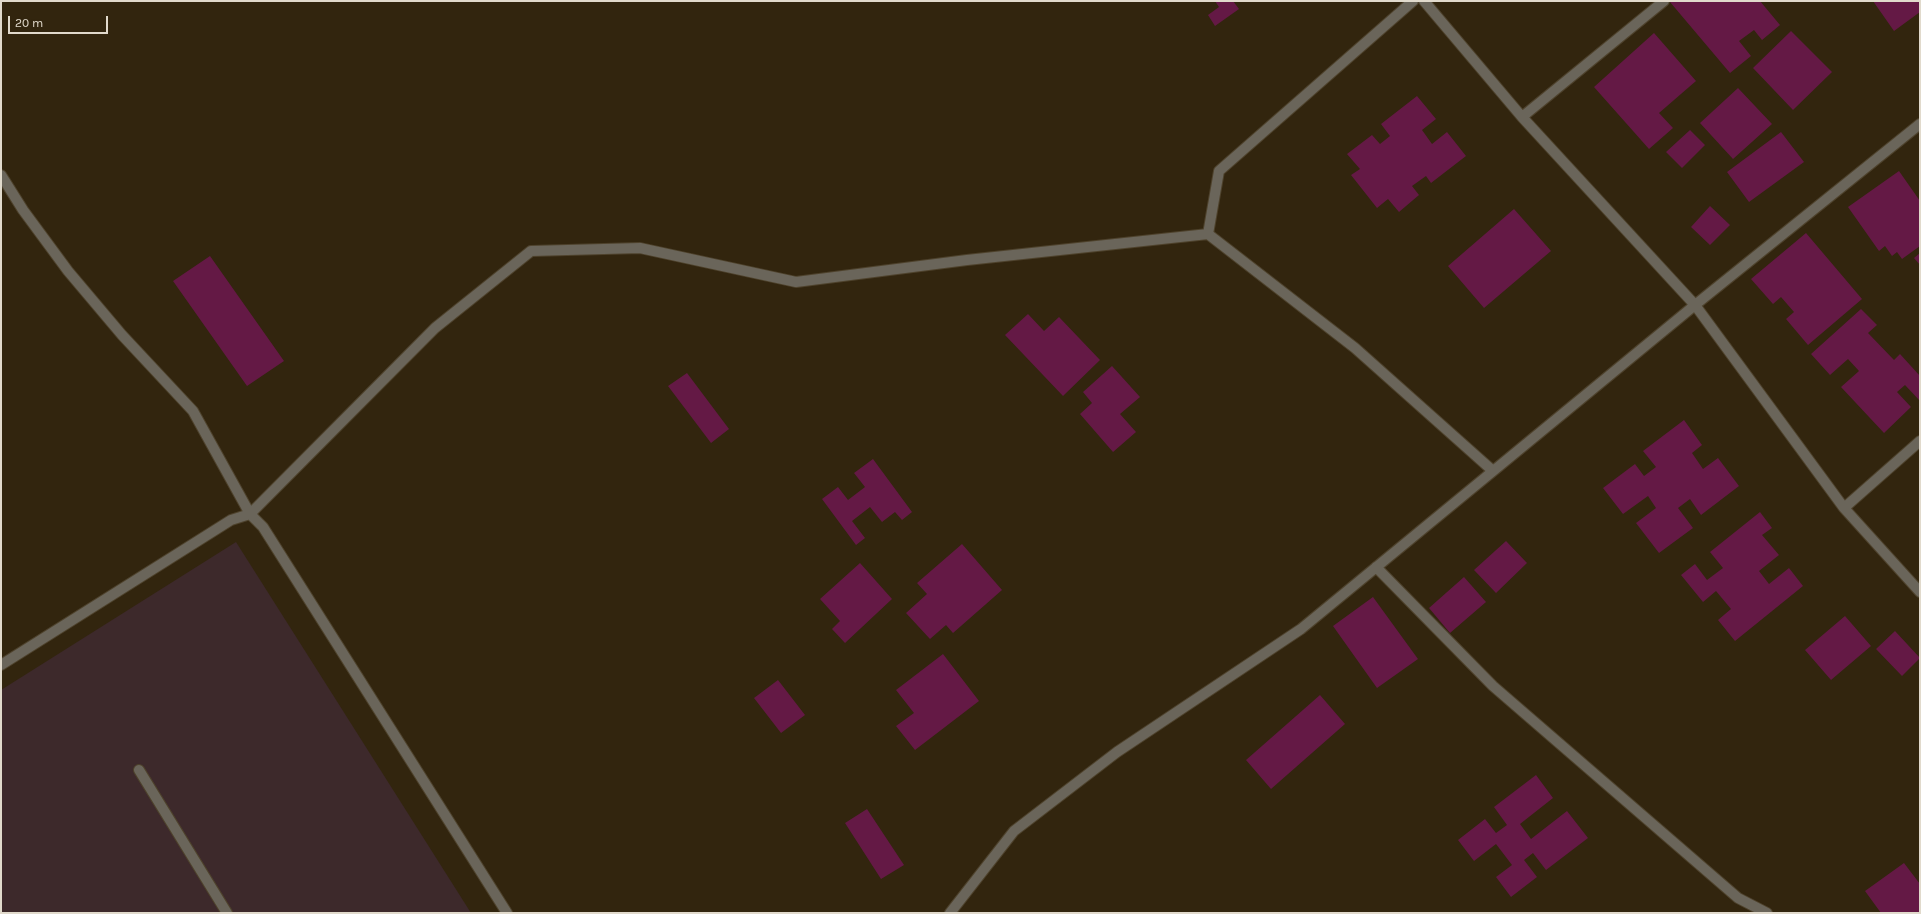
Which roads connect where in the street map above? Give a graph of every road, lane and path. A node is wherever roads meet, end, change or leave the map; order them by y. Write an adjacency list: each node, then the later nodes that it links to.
1 (1413, 1): 7 (street)
2 (1424, 1): 4 (street)
3 (1664, 1): 4 (street)
4 (1522, 117): 8 (street)
5 (1920, 124): 8 (street)
6 (1, 175): 12 (street)
7 (1208, 234): 10 (street); 12 (street)
8 (1695, 305): 10 (street); 11 (street)
9 (1920, 441): 11 (street)
10 (1493, 471): 13 (street)
11 (1844, 508): 14 (street)
12 (250, 514): 15 (street); 18 (street)
13 (1376, 567): 19 (street); 20 (street)
14 (1920, 592)
15 (1, 665)
16 (139, 770): 17 (street)
17 (228, 913)
18 (507, 913)
19 (950, 913)
20 (1767, 913)

